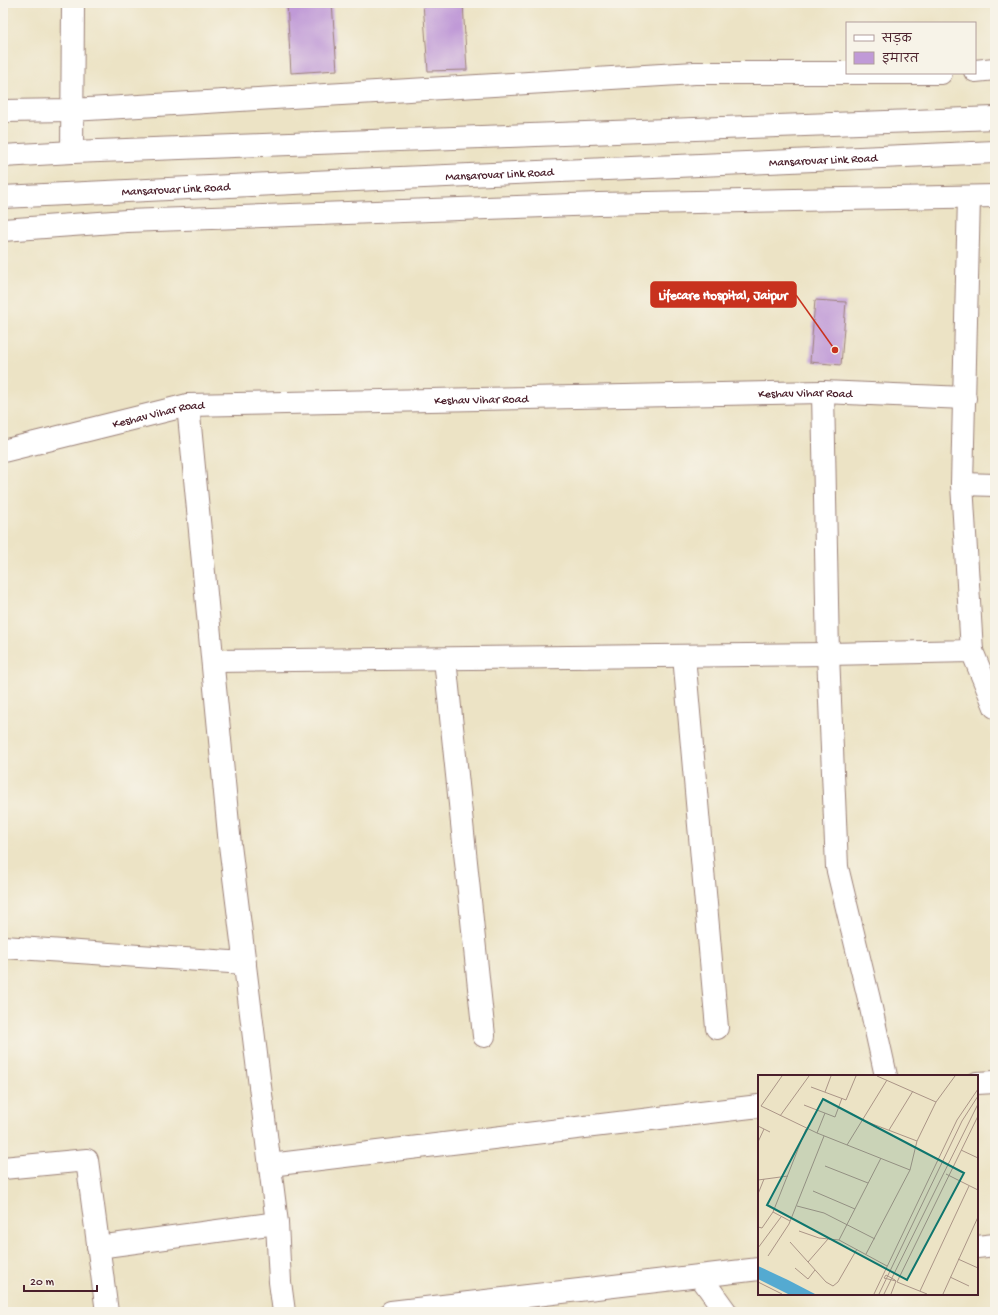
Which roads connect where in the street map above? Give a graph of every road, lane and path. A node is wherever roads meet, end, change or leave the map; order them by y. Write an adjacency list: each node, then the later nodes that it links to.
1 (73, 3): 5 (street)
2 (995, 69): 3 (street)
3 (976, 71)
4 (846, 73): 5 (street)
5 (72, 110): 6 (street); 8 (street)
6 (3, 111)
7 (995, 118): 8 (street)
8 (72, 152): 10 (street)
9 (995, 152): 11 (street, Mansarovar Link Road)
10 (3, 156)
11 (129, 191): 12 (street, Mansarovar Link Road); 15 (street)
12 (3, 196)
13 (995, 196): 14 (street)
14 (969, 197): 15 (street); 18 (street)
15 (127, 221): 16 (street)
16 (3, 230)
17 (823, 392): 18 (street, Keshav Vihar Road); 19 (street, Keshav Vihar Road); 24 (street)
18 (965, 398): 21 (street)
19 (188, 405): 20 (street, Keshav Vihar Road); 27 (street)
20 (3, 451)
21 (962, 484): 22 (street); 23 (street)
22 (995, 485)
23 (972, 651): 24 (street); 28 (street)
24 (828, 654): 25 (street); 33 (street)
25 (684, 656): 26 (street); 31 (street)
26 (445, 658): 27 (street); 32 (street)
27 (213, 661): 30 (street)
28 (995, 707)
29 (3, 947): 30 (street)
30 (245, 963): 37 (street)
31 (717, 1028)
32 (484, 1036)
33 (886, 1075)
34 (995, 1082): 35 (street)
35 (978, 1083)
36 (758, 1106): 37 (street)
37 (270, 1165): 39 (street)
38 (3, 1168): 41 (street)
39 (277, 1223): 41 (street); 46 (street)
40 (995, 1245): 42 (street)
41 (98, 1247): 45 (street)
42 (978, 1247)
43 (758, 1269): 44 (street)
44 (700, 1276): 47 (street); 48 (street)
45 (107, 1312)
46 (284, 1312)
47 (391, 1312)
48 (726, 1312)

